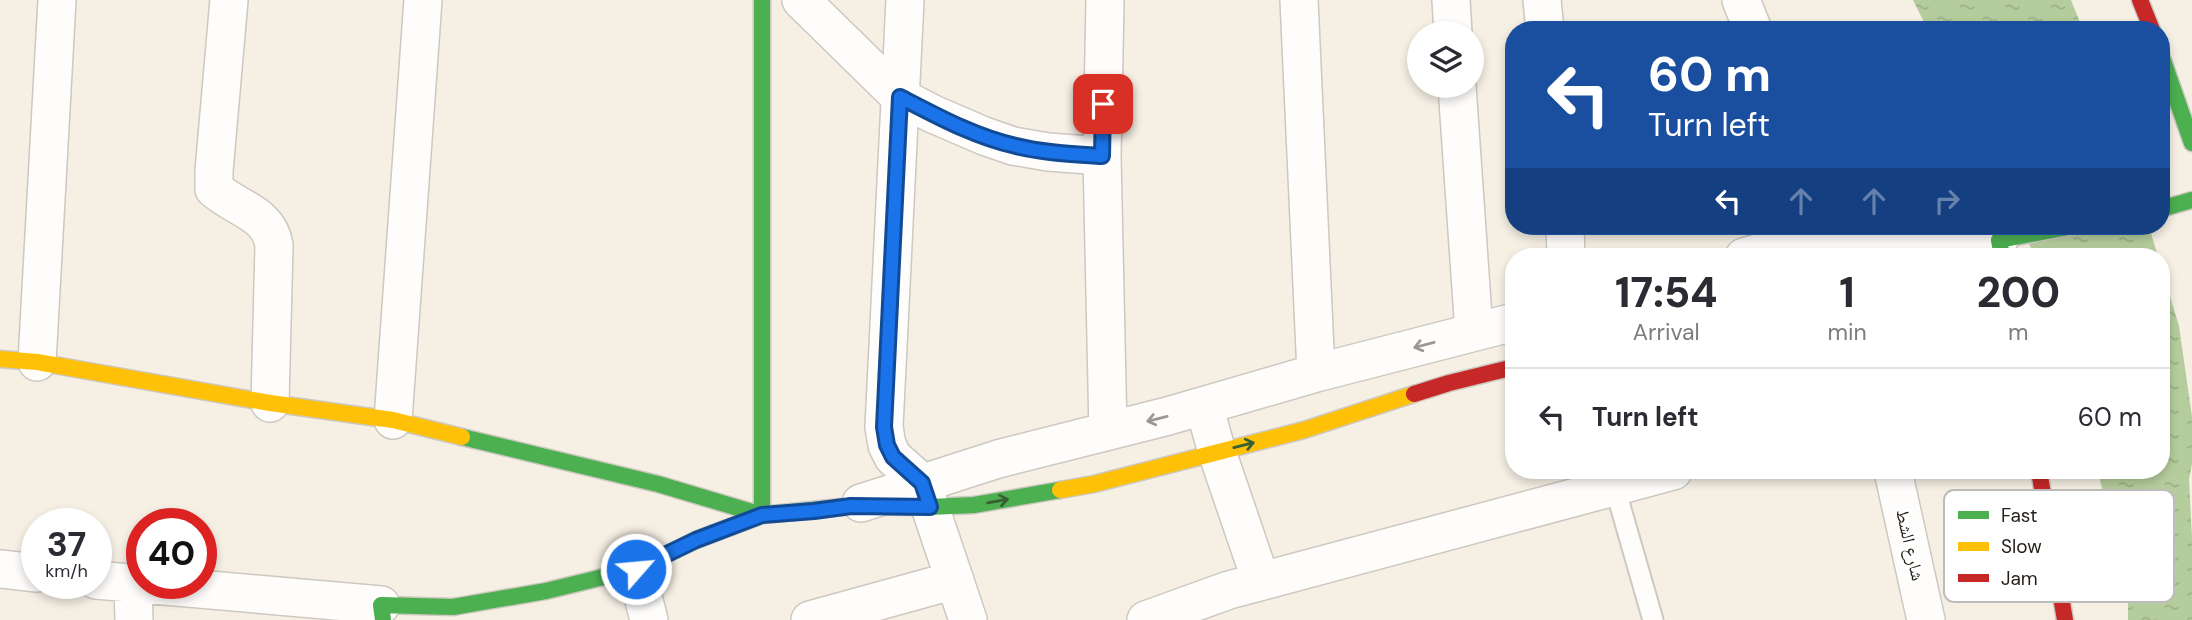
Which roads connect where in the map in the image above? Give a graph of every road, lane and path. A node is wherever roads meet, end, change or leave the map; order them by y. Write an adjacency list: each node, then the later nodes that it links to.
1 (57, 0): 33 (street)
2 (229, 0): 36 (street)
3 (423, 0): 38 (street)
4 (762, 0): 46 (street)
5 (905, 0): 18 (street)
6 (1105, 0): 21 (street)
7 (1299, 0): 35 (street)
8 (1451, 0): 13 (street)
9 (1542, 0): 14 (street)
10 (1741, 0): 15 (street)
11 (2140, 0): 16 (street)
12 (804, 2): 18 (street)
13 (1452, 21)
14 (1544, 21)
15 (1749, 21)
16 (2148, 21)
17 (2170, 81): 20 (street)
18 (900, 97): 21 (street); 44 (street)
19 (1458, 98): 31 (street)
20 (2192, 143)
21 (1102, 156): 39 (street)
22 (2192, 200): 23 (street)
23 (2170, 207)
24 (2038, 235): 29 (street)
25 (1834, 241): 26 (street); 27 (street)
26 (1920, 243): 28 (street)
27 (1783, 248)
28 (1988, 248)
29 (2004, 248)
30 (1505, 324): 31 (street)
31 (1474, 332): 35 (street, one-way to 35)
32 (0, 359): 33 (street)
33 (37, 362): 36 (street)
34 (1505, 369): 40 (street, one-way to 34)
35 (1316, 373): 37 (street)
36 (270, 403): 38 (street)
37 (1204, 406): 39 (street, one-way to 39); 40 (street)
38 (393, 420): 46 (street)
39 (1108, 431): 44 (street)
40 (1217, 452): 44 (street, one-way to 40); 52 (street)
41 (1629, 479): 43 (street)
42 (1895, 479): 62 (street, شارع الشط)
43 (1607, 483): 52 (street); 61 (lane)
44 (926, 495): 45 (street); 50 (street)
45 (851, 506): 46 (street)
46 (762, 515): 48 (street)
47 (0, 569): 49 (street)
48 (636, 569): 55 (street); 58 (street)
49 (21, 571)
50 (955, 580): 56 (street); 59 (street)
51 (217, 594): 55 (street)
52 (1240, 597): 60 (street)
53 (133, 599): 57 (street)
54 (2062, 602): 63 (street)
55 (382, 613)
56 (818, 619)
57 (134, 620)
58 (649, 620)
59 (968, 620)
60 (1146, 620)
61 (1653, 620)
62 (1926, 620)
63 (2065, 620)

